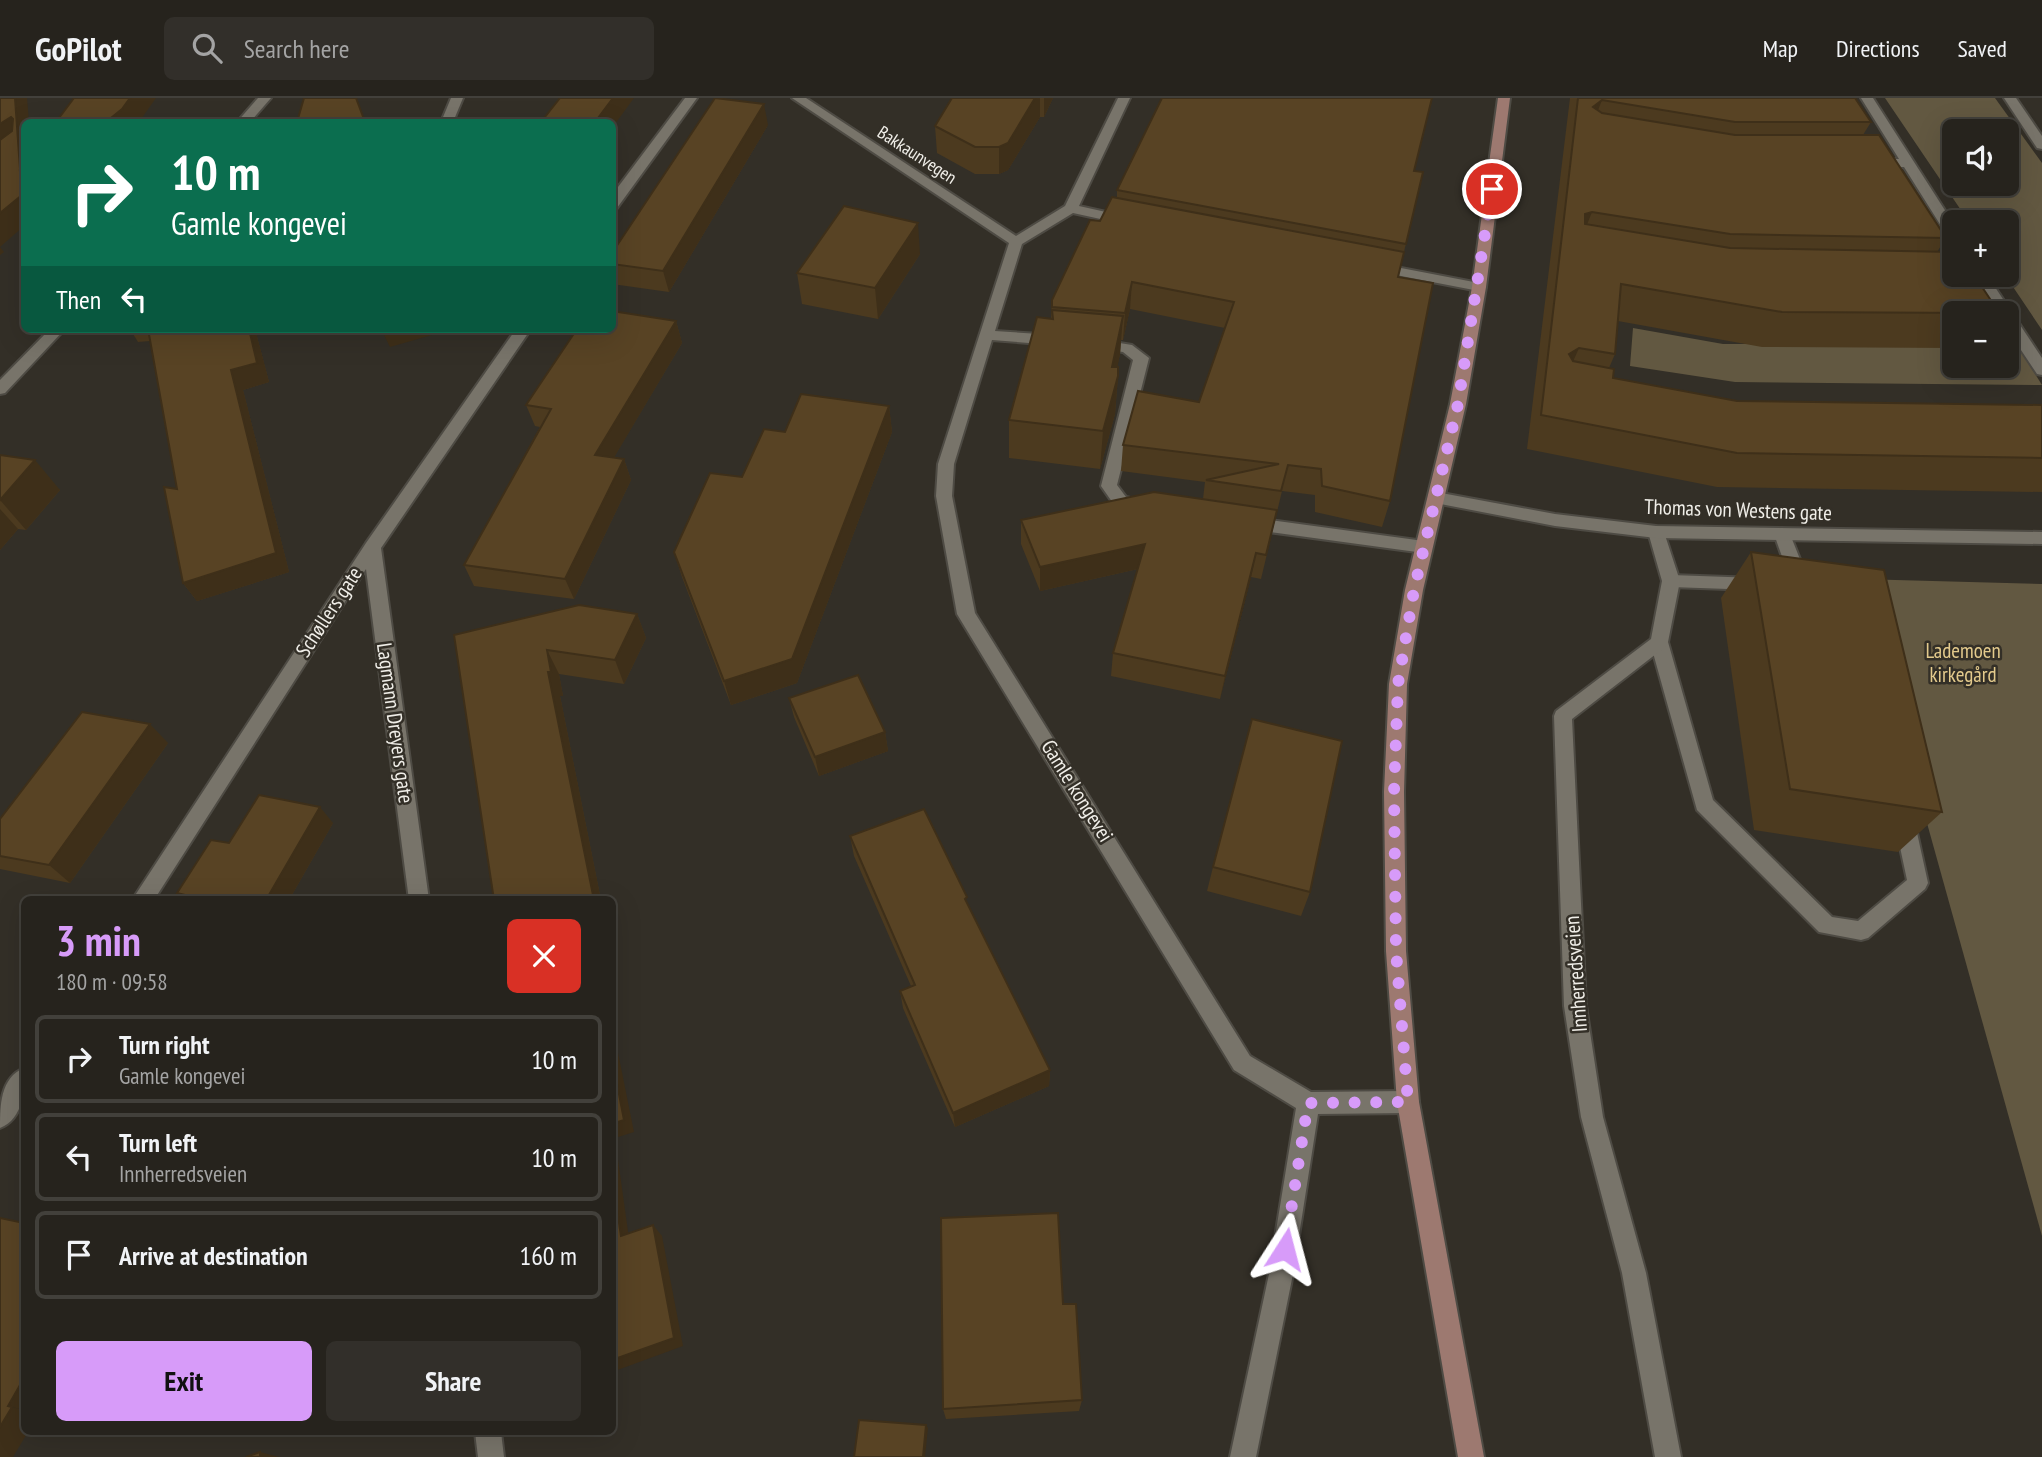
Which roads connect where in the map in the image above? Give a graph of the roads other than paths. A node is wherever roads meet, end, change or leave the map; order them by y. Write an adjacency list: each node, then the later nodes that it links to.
1 (265, 98): 9 (street)
2 (457, 98): 10 (street)
3 (691, 98): 14 (street)
4 (798, 98): 18 (street, Bakkaunvegen)
5 (1124, 98): 15 (street)
6 (1504, 98): 20 (main road)
7 (1867, 98): 13 (street)
8 (2010, 98): 11 (street)
9 (246, 119)
10 (448, 119)
11 (2042, 145)
12 (1853, 163): 13 (street)
13 (1907, 163): 16 (street)
14 (616, 200)
15 (1071, 208): 17 (street); 18 (street)
16 (1942, 217)
17 (1149, 225)
18 (1016, 242): 25 (street, Gamle kongevei)
19 (1359, 264): 20 (street)
20 (1479, 287): 29 (main road)
21 (1984, 287): 22 (street)
22 (1995, 301)
23 (54, 333): 28 (street)
24 (521, 333): 35 (street, Schøllers gate)
25 (986, 335): 30 (street); 46 (street, Gamle kongevei)
26 (2019, 335): 27 (street)
27 (2042, 370)
28 (0, 389)
29 (1436, 498): 32 (street, Thomas von Westens gate); 36 (main road)
30 (1161, 510)
31 (1227, 520): 36 (street)
32 (1656, 532): 33 (street, Thomas von Westens gate); 37 (street)
33 (1782, 534): 34 (street, Thomas von Westens gate); 38 (street)
34 (2042, 538)
35 (372, 547): 42 (street, Schøllers gate); 43 (street, Lagmann Dreyers gate)
36 (1424, 547): 45 (main road)
37 (1671, 581): 38 (street); 40 (street)
38 (1788, 585): 39 (street)
39 (1823, 587)
40 (1659, 642): 41 (street); 52 (street, Innherredsveien)
41 (1900, 802)
42 (145, 896)
43 (418, 896)
44 (21, 1084): 47 (street)
45 (1408, 1102): 46 (street); 51 (main road)
46 (1308, 1103): 50 (street)
47 (0, 1116)
48 (488, 1435): 49 (street)
49 (491, 1457)
50 (1243, 1457)
51 (1471, 1457)
52 (1668, 1457)

